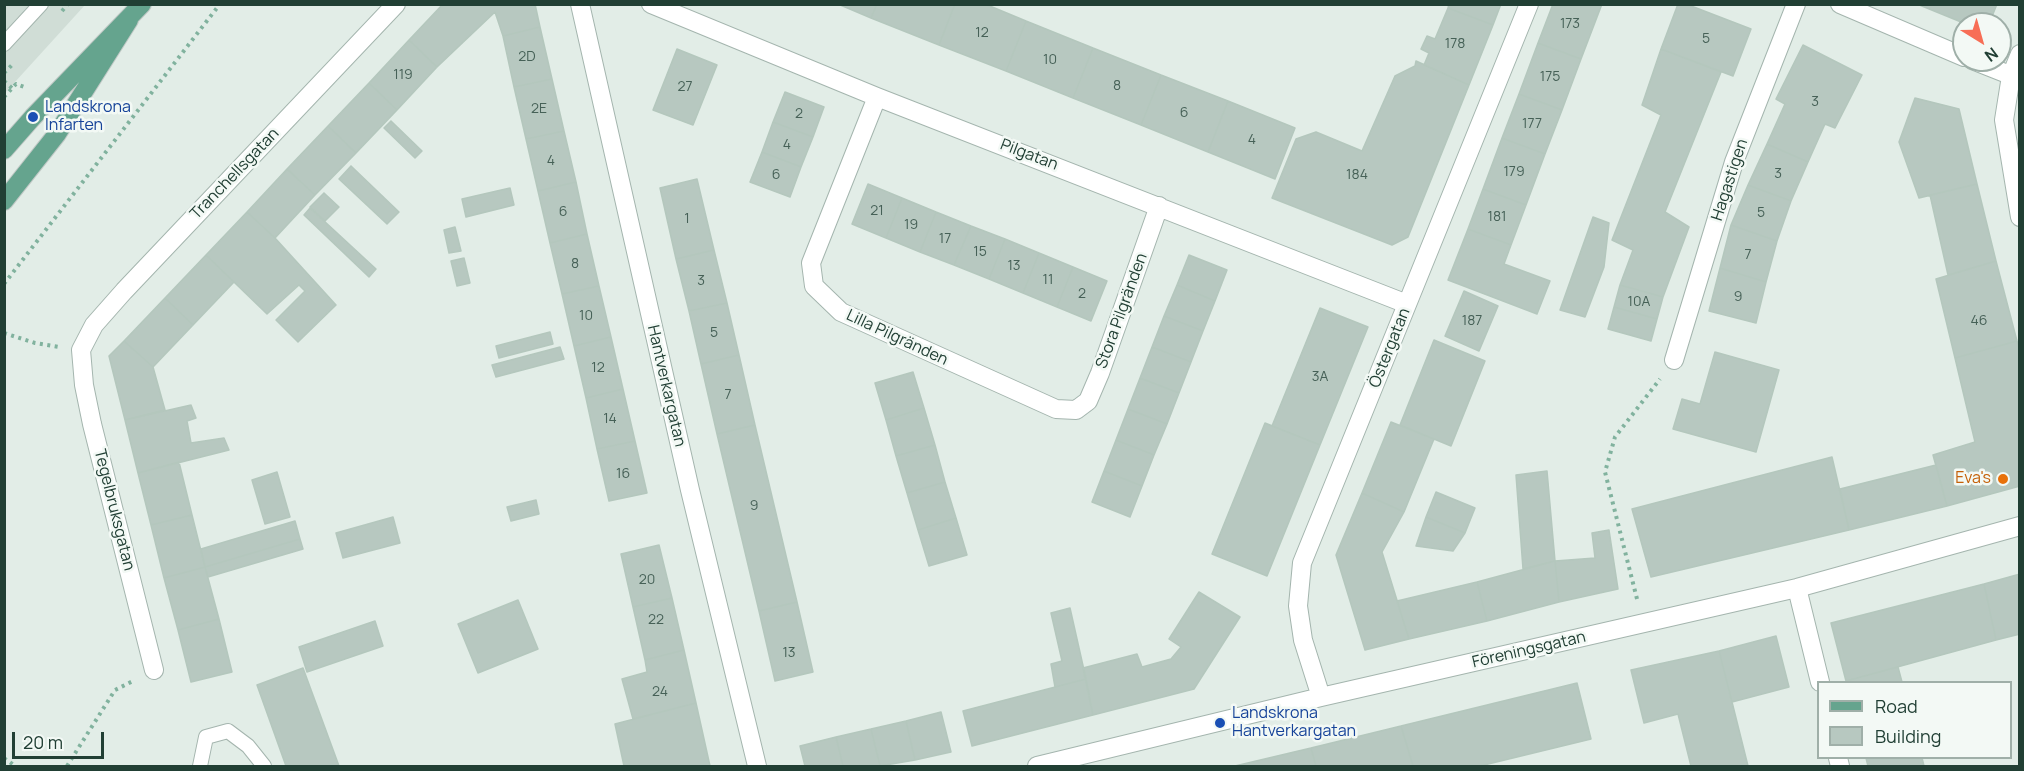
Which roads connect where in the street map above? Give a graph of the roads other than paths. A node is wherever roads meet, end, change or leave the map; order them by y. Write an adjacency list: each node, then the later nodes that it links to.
1 (40, 4): 10 (lane)
2 (142, 4): 9 (main road)
3 (396, 4): 21 (street, Tranchellsgatan)
4 (580, 4): 31 (street, Hantverkargatan)
5 (651, 4): 15 (street, Pilgatan)
6 (1529, 4): 20 (street, Östergatan)
7 (1796, 4): 22 (street, Hagastigen)
8 (1840, 4): 11 (street)
9 (129, 20): 16 (main road); 17 (main road)
10 (4, 44)
11 (1952, 52)
12 (2019, 54): 14 (street)
13 (2001, 72): 14 (street)
14 (2015, 78): 19 (street)
15 (877, 96): 18 (street, Pilgatan); 23 (street, Lilla Pilgränden)
16 (4, 150)
17 (4, 201)
18 (1159, 206): 20 (street, Pilgatan); 23 (street, Stora Pilgränden)
19 (2019, 217)
20 (1407, 304): 28 (street, Östergatan)
21 (81, 350): 26 (street, Tegelbruksgatan)
22 (1674, 360)
23 (1076, 410)
24 (2019, 526): 25 (street, Föreningsgatan)
25 (1797, 588): 27 (street); 28 (street, Föreningsgatan)
26 (154, 670)
27 (1820, 681)
28 (1321, 697): 32 (street, Föreningsgatan)
29 (200, 766): 30 (lane)
30 (264, 766)
31 (757, 766)
32 (1037, 766)

